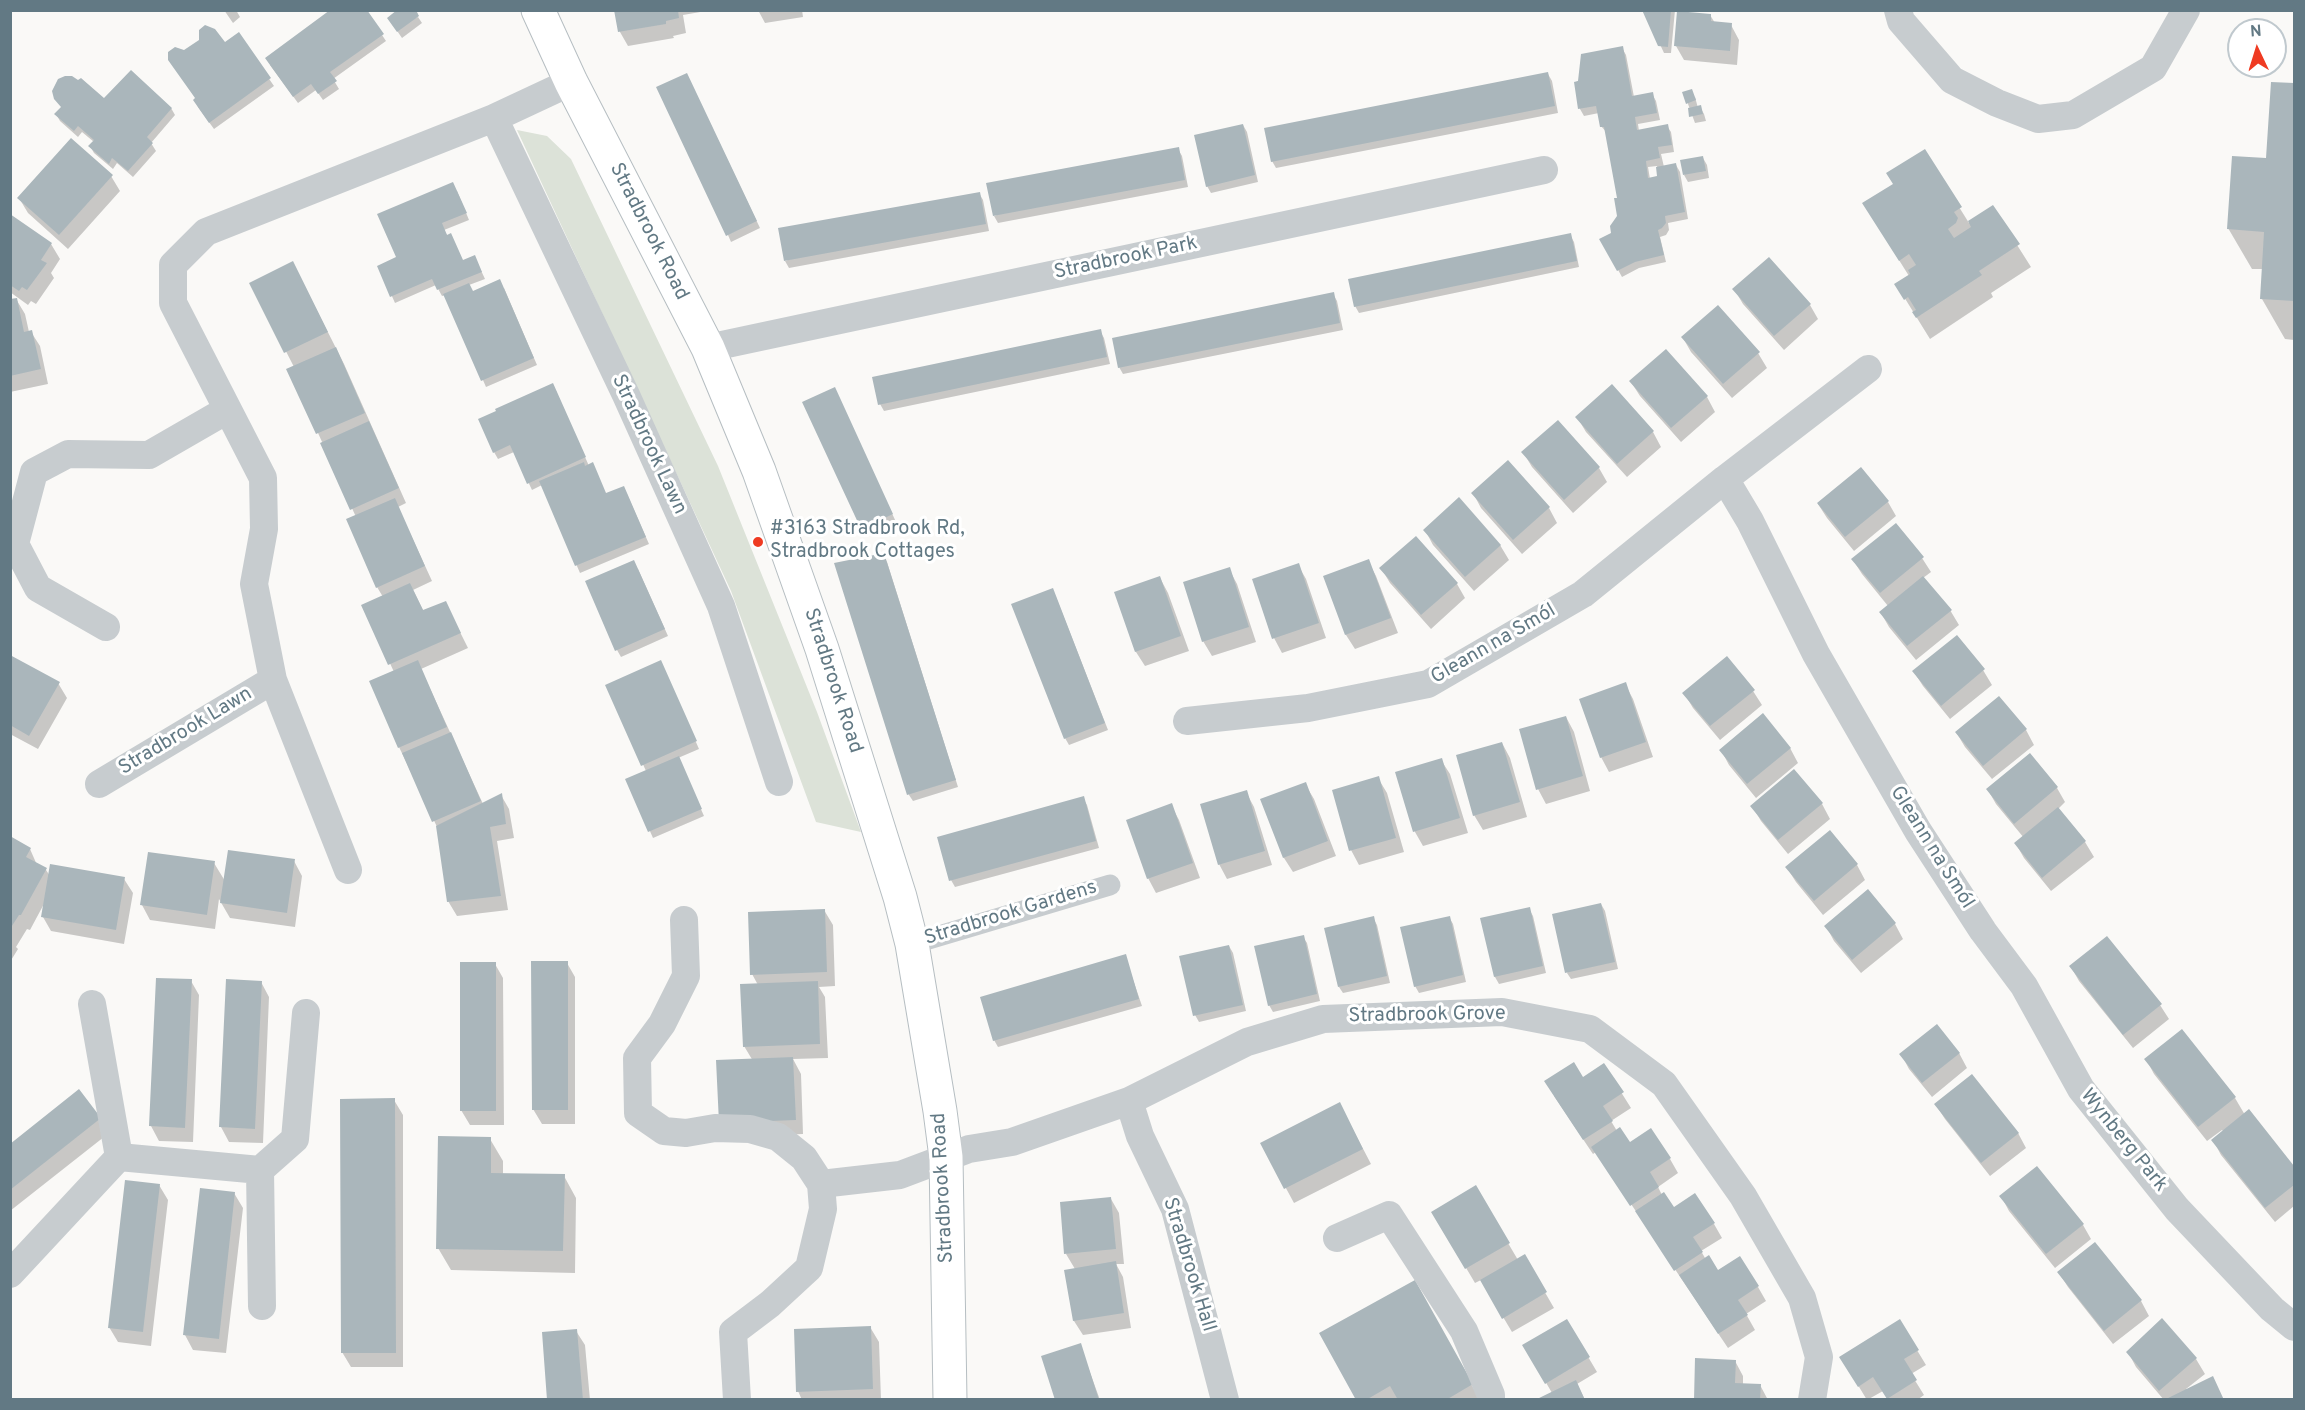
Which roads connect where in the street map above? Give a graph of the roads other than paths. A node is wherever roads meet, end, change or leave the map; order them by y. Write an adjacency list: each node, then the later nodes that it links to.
1 (538, 10): 4 (main road, Stradbrook Road)
2 (1898, 10): 3 (street)
3 (2186, 10)
4 (571, 82): 5 (street, Stradbrook Lawn); 7 (main road, Stradbrook Road)
5 (494, 118): 9 (street, Stradbrook Lawn); 14 (street, Stradbrook Lawn)
6 (1544, 170): 7 (street, Stradbrook Park)
7 (708, 348): 20 (main road, Stradbrook Road)
8 (1868, 369): 10 (street, Gleann na Smól)
9 (227, 410): 11 (street); 12 (street, Stradbrook Lawn)
10 (1725, 479): 13 (street, Gleann na Smól); 19 (street, Gleann na Smól)
11 (106, 627)
12 (273, 680): 15 (street, Stradbrook Lawn); 16 (street, Stradbrook Lawn)
13 (1187, 721)
14 (779, 782)
15 (99, 784)
16 (348, 870)
17 (1110, 885): 20 (street, Stradbrook Gardens)
18 (684, 920): 27 (street)
19 (1983, 931): 31 (street, Wynberg Park)
20 (912, 944): 25 (main road, Stradbrook Road)
21 (92, 1004): 24 (street)
22 (306, 1013): 26 (street)
23 (1129, 1101): 25 (street, Stradbrook Grove); 34 (street, Stradbrook Hall); 36 (street, Stradbrook Grove)
24 (119, 1157): 26 (street); 29 (street)
25 (946, 1157): 27 (street, Stradbrook Grove); 33 (main road, Stradbrook Road)
26 (260, 1170): 30 (street)
27 (821, 1184): 32 (street)
28 (1337, 1238): 35 (street)
29 (10, 1274)
30 (262, 1306)
31 (2295, 1327)
32 (737, 1400)
33 (950, 1400)
34 (1225, 1400)
35 (1491, 1400)
36 (1812, 1400)

